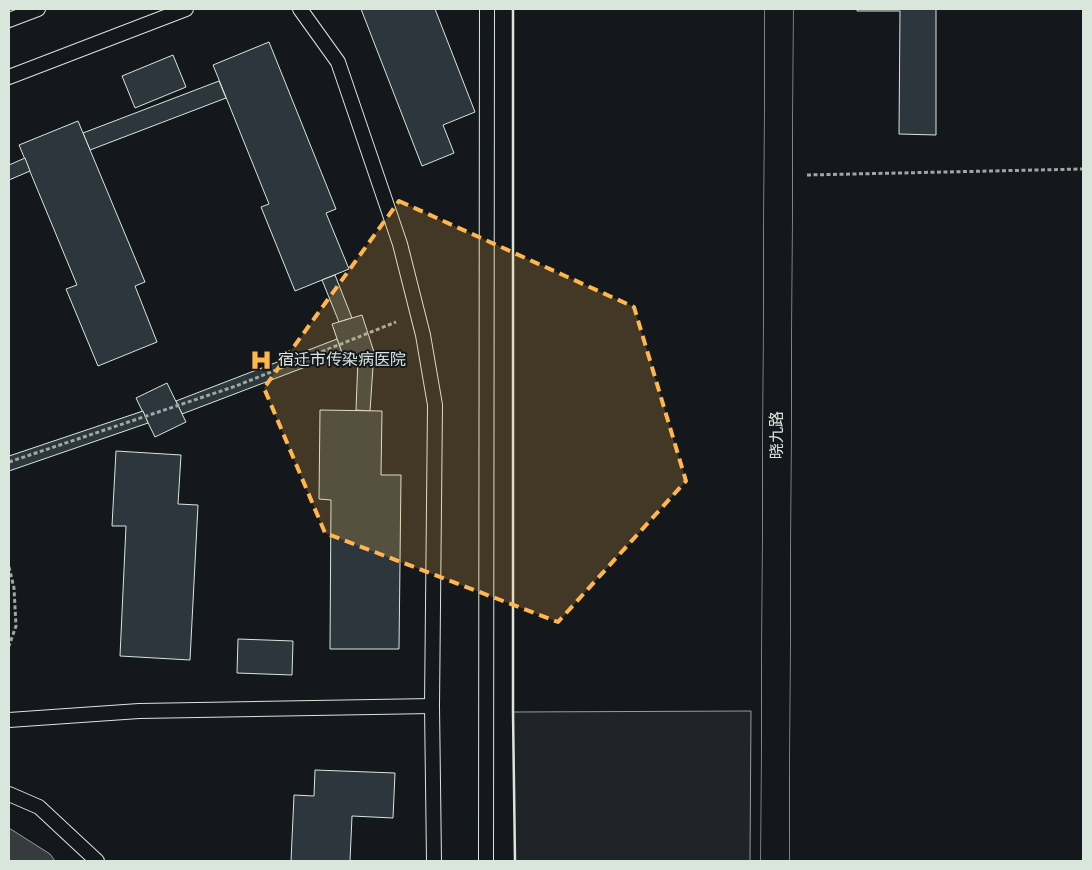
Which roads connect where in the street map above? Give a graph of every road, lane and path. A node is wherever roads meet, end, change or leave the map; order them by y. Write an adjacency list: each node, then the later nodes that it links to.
1 (38, 9): 6 (lane)
2 (186, 9): 7 (lane)
3 (300, 9): 10 (lane)
4 (486, 9): 19 (lane)
5 (779, 9): 9 (street, 晓九路)
6 (9, 20)
7 (9, 78)
8 (1083, 169): 9 (path)
9 (779, 176): 20 (street, 晓九路)
10 (417, 312): 11 (path); 14 (lane)
11 (9, 462)
12 (9, 567): 13 (path)
13 (9, 646)
14 (432, 706): 15 (lane); 18 (lane)
15 (9, 720)
16 (9, 794): 17 (lane)
17 (97, 861)
18 (434, 861)
19 (486, 861)
20 (775, 861)

